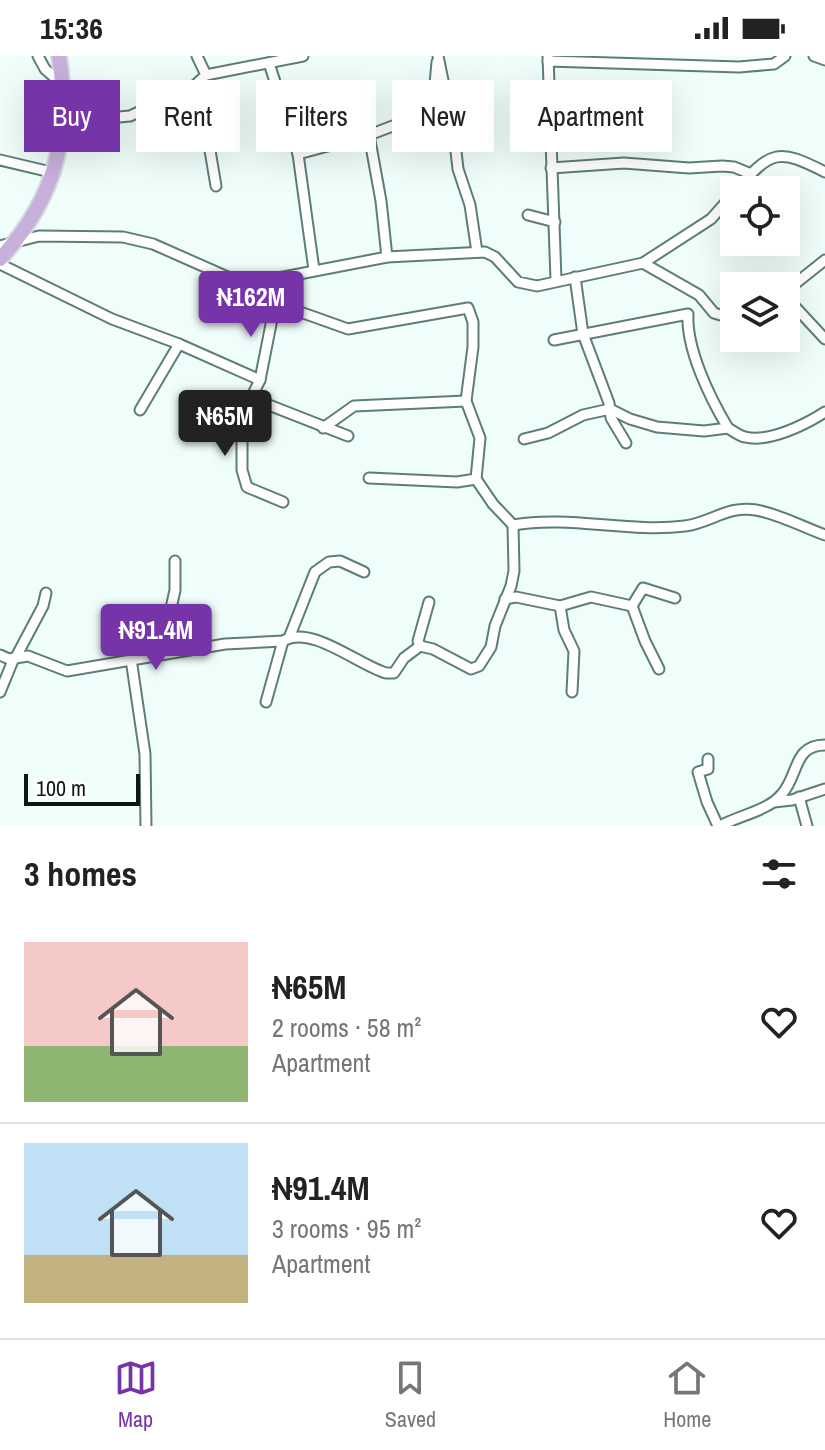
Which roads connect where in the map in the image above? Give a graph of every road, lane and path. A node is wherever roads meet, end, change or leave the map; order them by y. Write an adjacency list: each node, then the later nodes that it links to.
1 (38, 56): 14 (street)
2 (59, 56): 15 (main road)
3 (197, 56): 13 (street)
4 (303, 56): 12 (street)
5 (785, 56): 11 (street)
6 (814, 56): 10 (street)
7 (438, 57): 17 (street); 33 (street)
8 (548, 58): 9 (street); 24 (street)
9 (642, 59): 11 (street)
10 (825, 60)
11 (739, 61)
12 (269, 63): 13 (street); 22 (street)
13 (206, 75): 16 (street)
14 (57, 80)
15 (62, 80)
16 (201, 80)
17 (376, 132)
18 (58, 152): 26 (main road)
19 (210, 152): 28 (street)
20 (305, 152): 22 (street)
21 (372, 152): 34 (street)
22 (298, 154): 38 (street)
23 (0, 160): 26 (street)
24 (551, 168): 27 (street); 31 (street)
25 (825, 172): 27 (street)
26 (55, 173): 32 (main road)
27 (751, 174)
28 (216, 186)
29 (720, 208): 37 (street)
30 (528, 215): 31 (street)
31 (555, 222): 40 (street)
32 (8, 244): 36 (main road); 42 (street)
33 (477, 252): 34 (street); 40 (street)
34 (387, 257): 38 (street)
35 (825, 260): 41 (street)
36 (0, 261): 49 (street)
37 (643, 263): 39 (street); 45 (street)
38 (314, 270): 42 (street)
39 (575, 277): 40 (street); 46 (street)
40 (556, 280)
41 (800, 280)
42 (239, 282): 43 (street)
43 (275, 304): 50 (street); 52 (street)
44 (800, 312): 47 (street)
45 (720, 315)
46 (583, 334): 48 (street); 53 (street); 57 (street)
47 (825, 339)
48 (554, 340)
49 (179, 344): 50 (street); 54 (street)
50 (260, 380): 51 (street)
51 (251, 398): 56 (street); 63 (street)
52 (466, 401): 56 (street); 62 (street)
53 (610, 409): 57 (street); 59 (street); 60 (street)
54 (140, 410)
55 (824, 415): 57 (street)
56 (323, 428): 58 (street)
57 (728, 428)
58 (348, 436)
59 (524, 439)
60 (626, 443)
61 (369, 478): 62 (street)
62 (476, 479): 64 (street)
63 (283, 502)
64 (513, 525): 65 (street); 68 (street)
65 (825, 535)
66 (175, 561): 78 (street)
67 (364, 572): 76 (street)
68 (511, 586): 71 (street); 72 (street)
69 (46, 593): 80 (street)
70 (675, 598): 75 (street)
71 (505, 599): 72 (street); 77 (street)
72 (527, 599): 74 (street)
73 (429, 602): 77 (street)
74 (560, 606): 75 (street); 84 (street)
75 (632, 606): 82 (street)
76 (286, 640): 77 (street); 78 (street); 85 (street)
77 (420, 646)
78 (161, 654): 81 (street)
79 (0, 655): 80 (street)
80 (16, 657): 81 (street); 83 (street)
81 (131, 659): 91 (street)
82 (659, 669)
83 (0, 692)
84 (572, 692)
85 (266, 702)
86 (825, 745): 90 (street)
87 (708, 759): 92 (street)
88 (825, 789): 89 (street)
89 (799, 797): 90 (street); 93 (street)
90 (774, 802): 92 (street)
91 (146, 826)
92 (719, 826)
93 (807, 826)

